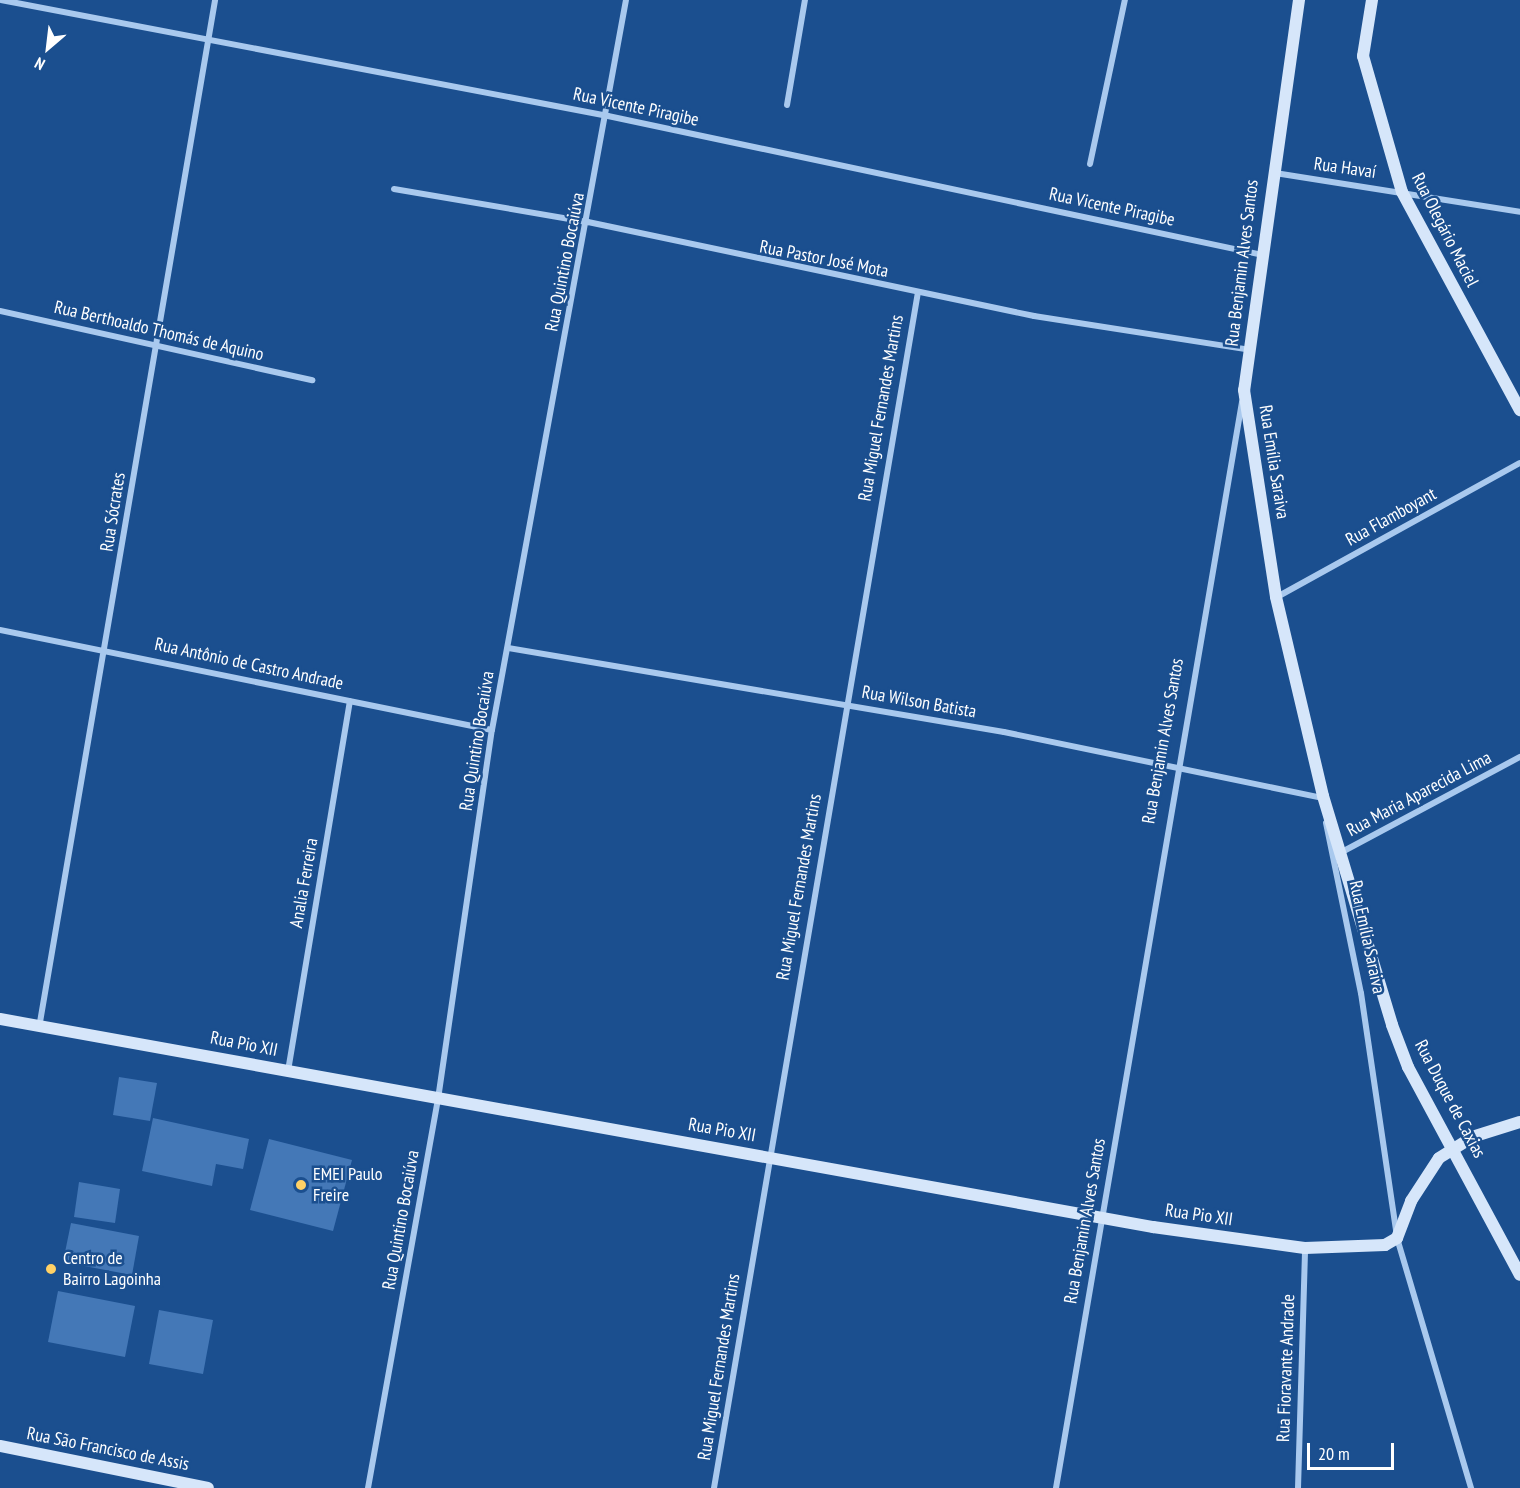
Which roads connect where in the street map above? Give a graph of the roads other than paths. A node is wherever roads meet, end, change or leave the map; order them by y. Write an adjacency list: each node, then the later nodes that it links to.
1 (1, 0): 8 (street, Rua Vicente Piragibe)
2 (214, 0): 8 (street, Rua Sócrates)
3 (626, 0): 10 (street, Rua Quintino Bocaiúva)
4 (805, 0): 9 (street)
5 (1125, 0): 11 (street)
6 (1299, 0): 12 (street, Rua Benjamin Alves Santos)
7 (1372, 0): 14 (street, Rua Olegário Maciel)
8 (208, 36): 10 (street, Rua Vicente Piragibe); 20 (street, Rua Sócrates)
9 (787, 105)
10 (608, 116): 16 (street, Rua Quintino Bocaiúva); 17 (street, Rua Vicente Piragibe)
11 (1090, 164)
12 (1271, 172): 14 (street, Rua Havaí); 17 (street, Rua Benjamin Alves Santos)
13 (394, 189): 16 (street, Rua Pastor José Mota)
14 (1402, 192): 15 (street, Rua Havaí); 24 (street, Rua Olegário Maciel)
15 (1520, 212)
16 (588, 222): 18 (street, Rua Pastor José Mota); 28 (street, Rua Quintino Bocaiúva)
17 (1263, 255): 21 (street, Rua Benjamin Alves Santos)
18 (918, 292): 21 (street, Rua Pastor José Mota); 31 (street, Rua Miguel Fernandes Martins)
19 (0, 311): 20 (street, Rua Berthoaldo Thomás de Aquino)
20 (154, 347): 22 (street, Rua Berthoaldo Thomás de Aquino); 29 (street, Rua Sócrates)
21 (1250, 350): 23 (street, Rua Benjamin Alves Santos)
22 (312, 380)
23 (1244, 390): 26 (street, Rua Emília Saraiva); 34 (street, Rua Benjamin Alves Santos)
24 (1520, 410)
25 (1520, 463): 26 (street, Rua Flamboyant)
26 (1276, 597): 35 (street, Rua Emília Saraiva)
27 (0, 630): 29 (street, Rua Antônio de Castro Andrade)
28 (508, 648): 31 (street, Rua Wilson Batista); 32 (street, Rua Quintino Bocaiúva)
29 (104, 649): 30 (street, Rua Antônio de Castro Andrade); 38 (street, Rua Sócrates)
30 (351, 700): 32 (street, Rua Antônio de Castro Andrade); 39 (street, Analia Ferreira)
31 (846, 705): 34 (street, Rua Wilson Batista); 43 (street, Rua Miguel Fernandes Martins)
32 (492, 730): 40 (street, Rua Quintino Bocaiúva)
33 (1520, 757): 36 (street, Rua Maria Aparecida Lima)
34 (1175, 768): 35 (street, Rua Wilson Batista); 44 (street, Rua Benjamin Alves Santos)
35 (1323, 796): 36 (street, Rua Duque de Caxias)
36 (1335, 855): 42 (street, Rua Duque de Caxias); 45 (street, Rua Emília Saraiva)
37 (0, 1019): 38 (street, Rua Pio XII)
38 (39, 1028): 39 (street, Rua Pio XII)
39 (288, 1071): 40 (street, Rua Pio XII)
40 (438, 1099): 43 (street, Rua Pio XII); 50 (street, Rua Quintino Bocaiúva)
41 (1520, 1122): 42 (street)
42 (1455, 1145): 45 (street); 47 (street, Rua Duque de Caxias)
43 (769, 1156): 44 (street, Rua Pio XII); 51 (street, Rua Miguel Fernandes Martins)
44 (1105, 1217): 46 (street, Rua Pio XII); 52 (street, Rua Benjamin Alves Santos)
45 (1397, 1238): 46 (street, Rua Pio XII); 54 (street, Rua Emília Saraiva)
46 (1305, 1248): 53 (street, Rua Fioravante Andrade)
47 (1520, 1275)
48 (0, 1446): 49 (street, Rua São Francisco de Assis)
49 (208, 1488)
50 (368, 1488)
51 (714, 1488)
52 (1056, 1488)
53 (1298, 1488)
54 (1471, 1488)

